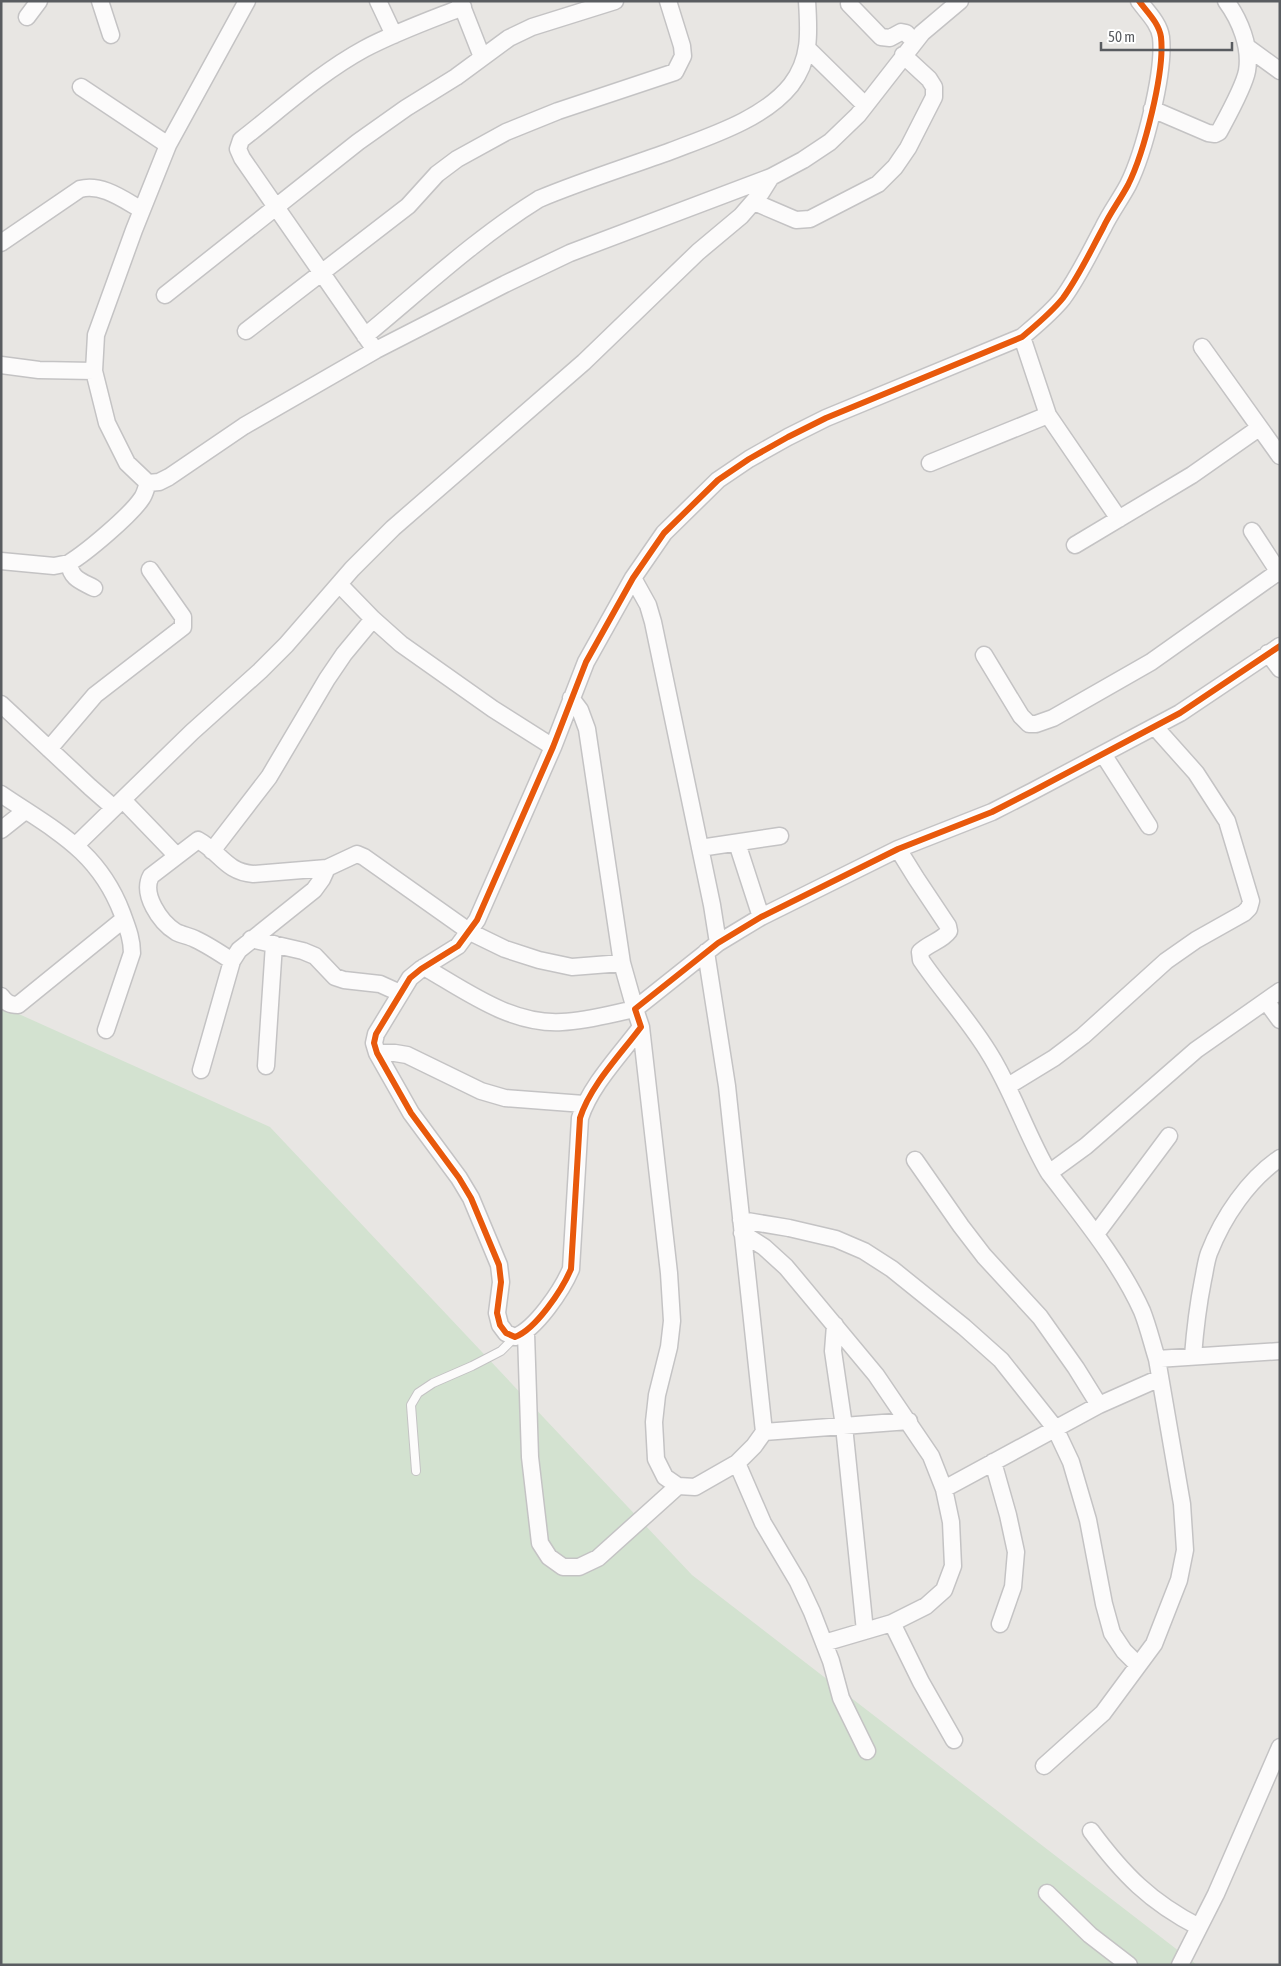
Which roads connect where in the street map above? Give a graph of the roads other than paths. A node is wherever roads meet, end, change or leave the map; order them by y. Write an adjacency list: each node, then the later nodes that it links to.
1 (39, 1): 13 (street)
2 (100, 1): 14 (street)
3 (378, 1): 15 (street)
4 (615, 1): 20 (street)
5 (668, 1): 31 (street)
6 (807, 1): 18 (street)
7 (960, 1): 16 (street)
8 (1139, 1): 24 (street)
9 (1226, 1): 17 (street)
10 (241, 3): 25 (street)
11 (461, 4): 15 (street); 20 (street)
12 (849, 4): 16 (street)
13 (26, 18)
14 (111, 35)
15 (394, 35): 28 (street)
16 (915, 42): 19 (street)
17 (1247, 47): 21 (street); 24 (street)
18 (808, 49): 23 (street); 34 (street)
19 (904, 55): 23 (street); 27 (street)
20 (482, 57): 28 (street)
21 (1280, 71)
22 (80, 87): 25 (street)
23 (865, 105): 26 (street)
24 (1152, 109): 35 (street)
25 (168, 145): 29 (street)
26 (771, 177): 27 (street); 37 (street)
27 (754, 202): 53 (street)
28 (276, 207): 31 (street); 32 (street)
29 (142, 210): 30 (street); 39 (street)
30 (1, 243)
31 (321, 273): 33 (street); 34 (street)
32 (166, 294)
33 (246, 331)
34 (365, 336): 37 (street)
35 (1022, 337): 40 (street); 52 (street)
36 (1202, 348): 41 (street)
37 (376, 350): 44 (street)
38 (1, 366): 39 (street)
39 (94, 371): 44 (street)
40 (1048, 415): 43 (street); 45 (street)
41 (1260, 428): 42 (street); 45 (street)
42 (1280, 456)
43 (930, 464)
44 (148, 484): 49 (street)
45 (1119, 520): 47 (street)
46 (1252, 532): 51 (street)
47 (1075, 545)
48 (1, 561): 49 (street)
49 (69, 563): 54 (street)
50 (150, 570): 63 (street)
51 (1279, 573): 57 (street)
52 (633, 578): 59 (street); 73 (street)
53 (339, 584): 55 (street); 66 (street)
54 (94, 588)
55 (373, 619): 62 (street); 75 (street)
56 (1274, 650): 58 (street); 61 (street)
57 (984, 655)
58 (1280, 669)
59 (572, 698): 62 (street); 85 (street)
60 (1, 704): 63 (street)
61 (1155, 726): 64 (street); 98 (street)
62 (554, 747): 80 (street)
63 (49, 749): 66 (street)
64 (1104, 754): 68 (street); 74 (street)
65 (2, 795): 67 (street)
66 (118, 804): 72 (street); 76 (street)
67 (25, 811): 69 (street); 72 (street)
68 (1149, 826)
69 (1, 830)
70 (780, 836): 71 (street)
71 (737, 843): 73 (street); 78 (street)
72 (76, 845): 79 (street)
73 (700, 848): 83 (street)
74 (898, 848): 78 (street); 98 (street)
75 (212, 851): 76 (street); 77 (street)
76 (176, 855): 84 (street)
77 (327, 868): 80 (street); 81 (street)
78 (761, 917): 83 (street)
79 (124, 919): 89 (street); 94 (street)
80 (470, 932): 85 (street); 86 (street)
81 (251, 939): 82 (street); 84 (street)
82 (274, 944): 88 (street); 96 (street)
83 (712, 947): 91 (street); 104 (street)
84 (232, 961): 97 (street)
85 (622, 963): 91 (street)
86 (424, 967): 88 (street); 91 (street)
87 (1280, 991): 90 (street)
88 (400, 993): 95 (street)
89 (3, 1001)
90 (1266, 1001): 92 (street); 103 (street)
91 (635, 1009): 93 (street)
92 (1280, 1020)
93 (641, 1027): 99 (street); 120 (street)
94 (106, 1030)
95 (377, 1053): 99 (street); 107 (street)
96 (266, 1066)
97 (201, 1070)
98 (1008, 1086): 103 (street)
99 (584, 1104): 107 (street)
100 (1169, 1136): 105 (street)
101 (915, 1160): 112 (street)
102 (1277, 1166): 109 (street)
103 (1049, 1173): 105 (street)
104 (742, 1227): 106 (street); 115 (street); 116 (street)
105 (1096, 1234): 110 (street)
106 (835, 1326): 113 (street); 114 (street)
107 (520, 1335): 119 (lane); 120 (street)
108 (1280, 1351): 109 (street)
109 (1192, 1356): 110 (street)
110 (1156, 1358): 111 (street)
111 (1160, 1378): 112 (street); 126 (street)
112 (1099, 1405): 115 (street)
113 (909, 1421): 114 (street); 121 (street)
114 (844, 1426): 116 (street); 124 (street)
115 (1055, 1428): 117 (street); 126 (street)
116 (764, 1432): 118 (street)
117 (993, 1462): 121 (street); 123 (street)
118 (737, 1463): 120 (street); 125 (street)
119 (416, 1471)
120 (678, 1486)
121 (944, 1489): 122 (street)
122 (892, 1623): 124 (street); 127 (street)
123 (1000, 1624)
124 (865, 1631): 125 (street)
125 (824, 1643): 129 (street)
126 (1138, 1666): 130 (street)
127 (954, 1740)
128 (1280, 1747): 133 (street)
129 (867, 1750)
130 (1044, 1766)
131 (1091, 1831): 133 (street)
132 (1047, 1893): 134 (street)
133 (1199, 1927): 135 (street)
134 (1129, 1965)
135 (1180, 1965)

